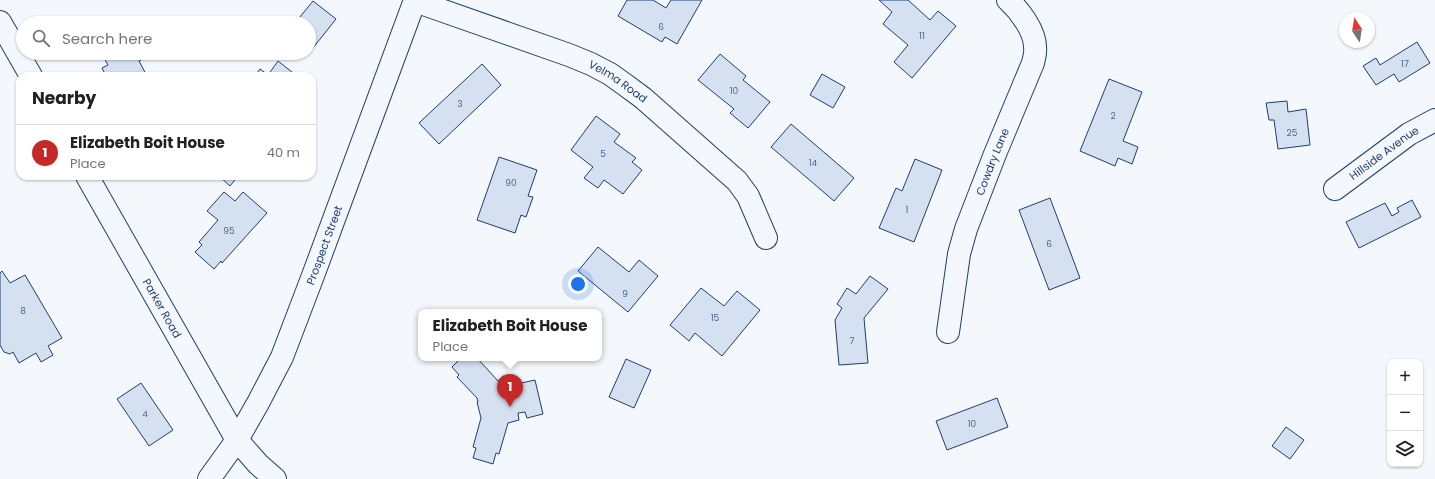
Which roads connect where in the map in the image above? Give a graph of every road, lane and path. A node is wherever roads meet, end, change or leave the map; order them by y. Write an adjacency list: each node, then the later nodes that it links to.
1 (415, 0): 10 (street, Velma Road); 12 (street, Prospect Street)
2 (1008, 0): 11 (street, Cowdry Lane)
3 (0, 22): 4 (street)
4 (16, 50)
5 (22, 60): 6 (street)
6 (29, 72)
7 (1435, 120): 9 (street, Hillside Avenue)
8 (89, 180): 12 (street, Parker Road)
9 (1334, 188)
10 (766, 238)
11 (948, 332)
12 (237, 440): 13 (street, Prospect Street); 14 (street, Parker Road)
13 (210, 479)
14 (275, 479)

